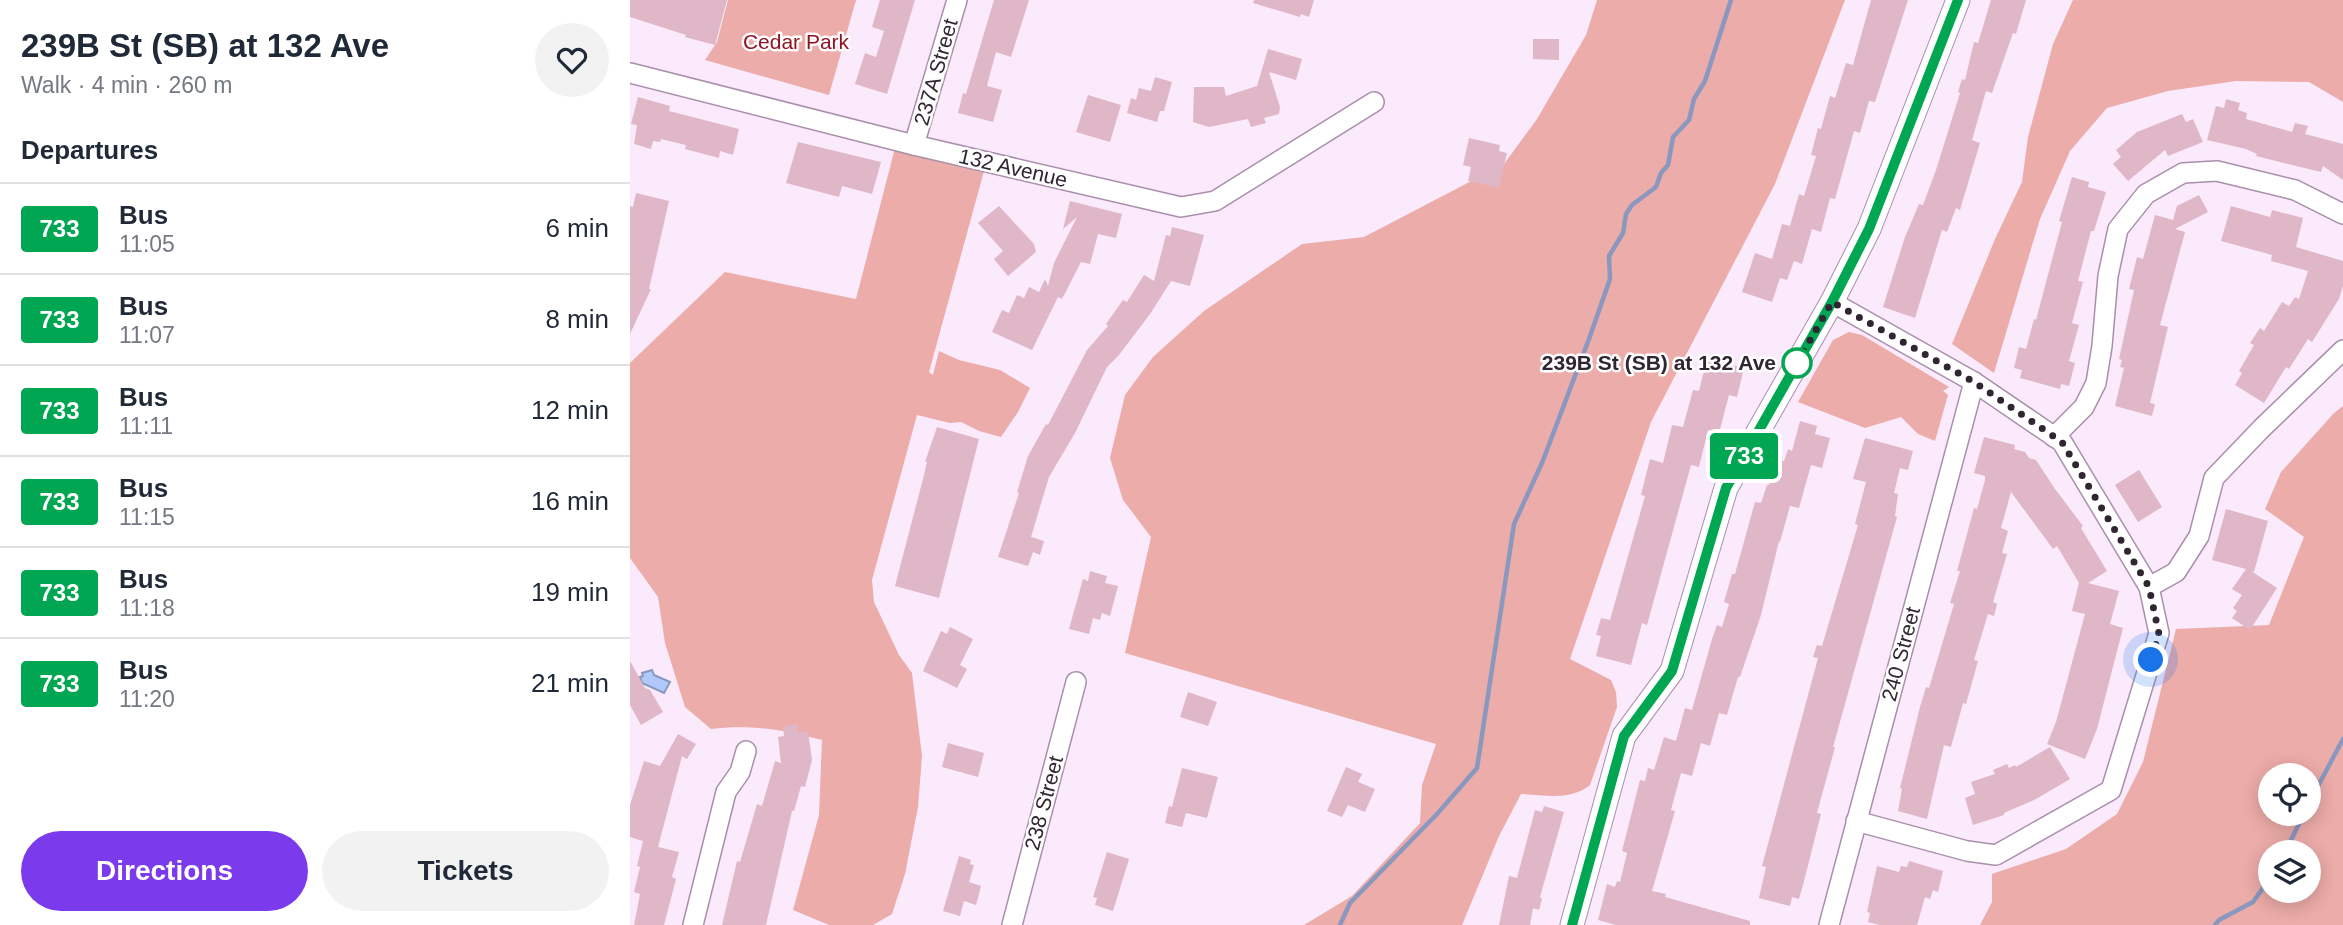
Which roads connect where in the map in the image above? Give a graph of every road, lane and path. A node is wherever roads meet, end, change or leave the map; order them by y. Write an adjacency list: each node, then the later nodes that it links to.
1 (957, 0): 5 (street, 237A Street)
2 (1958, 0): 7 (street)
3 (630, 74): 5 (street, 132 Avenue)
4 (1374, 102): 5 (street, 132 Avenue)
5 (914, 145)
6 (2343, 214): 10 (street)
7 (1832, 302): 9 (street); 17 (street)
8 (2343, 350): 11 (street)
9 (1974, 382): 10 (street); 14 (street, 240 Street)
10 (2054, 437): 11 (street)
11 (2149, 587): 14 (street)
12 (1076, 682): 16 (street, 238 Street)
13 (746, 751): 15 (street)
14 (1856, 821): 18 (street, 240 Street)
15 (693, 925)
16 (1012, 925)
17 (1572, 925)
18 (1829, 925)

